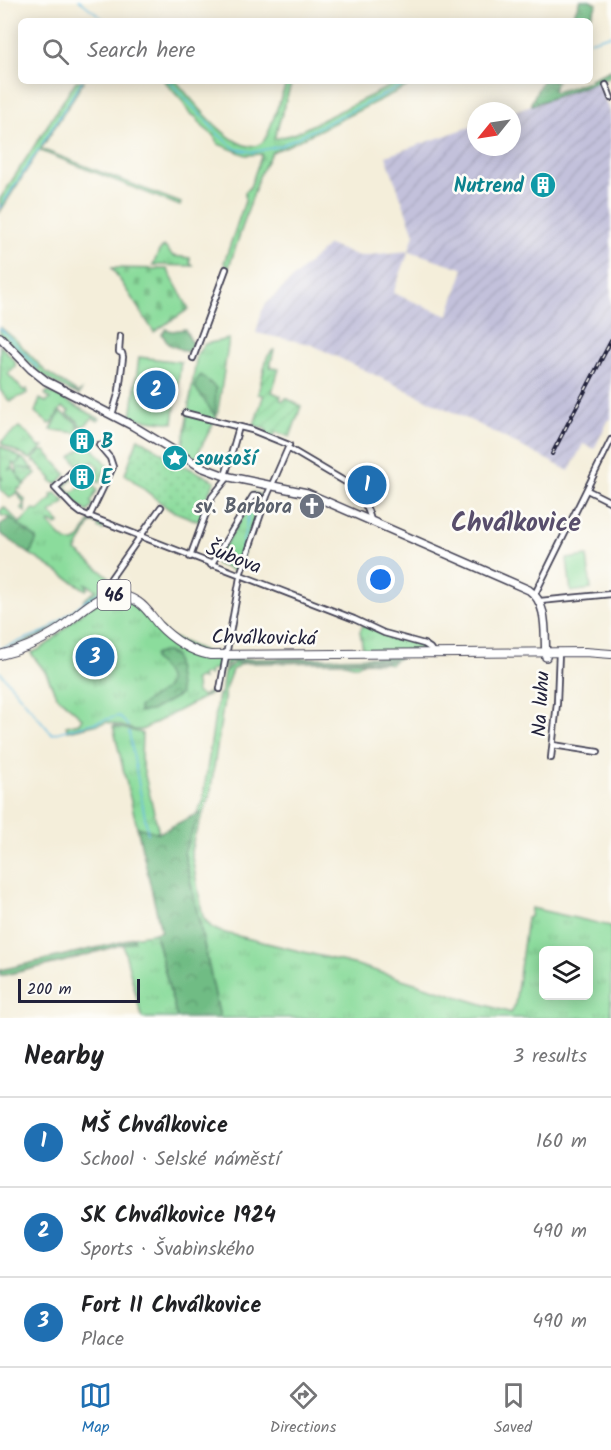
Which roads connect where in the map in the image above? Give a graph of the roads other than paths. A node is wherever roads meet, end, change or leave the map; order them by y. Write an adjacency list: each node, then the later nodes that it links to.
1 (606, 85): 2 (street)
2 (611, 98)
3 (226, 269): 6 (street)
4 (120, 336): 8 (street)
5 (0, 337): 8 (street)
6 (193, 358)
7 (185, 413): 9 (street)
8 (112, 416): 14 (street)
9 (239, 427): 12 (street); 14 (street)
10 (611, 440): 16 (street)
11 (99, 445): 20 (street)
12 (289, 447): 15 (street); 21 (street)
13 (76, 468): 20 (street, Šubova)
14 (227, 476): 15 (street); 23 (street)
15 (272, 485): 21 (street); 25 (street)
16 (586, 489): 18 (street); 26 (street)
17 (259, 496): 24 (street)
18 (611, 502)
19 (161, 507): 22 (street)
20 (89, 517): 22 (street, Šubova)
21 (370, 522): 26 (street)
22 (139, 536): 23 (street, Šubova); 28 (street)
23 (190, 557): 24 (street, Šubova)
24 (212, 565): 25 (street, Šubova)
25 (240, 576): 30 (street, Šubova); 35 (street)
26 (535, 594): 29 (street)
27 (611, 594): 29 (street)
28 (106, 596): 34 (main road, 46); 35 (main road, Chválkovická / 46)
29 (540, 601): 31 (street)
30 (434, 654): 31 (main road, Chválkovická / 46); 35 (main road, Chválkovická / 46)
31 (543, 654): 32 (main road, Chválkovická)
32 (558, 654): 33 (main road, Chválkovická); 37 (street, Na luhu)
33 (611, 654)
34 (0, 655)
35 (225, 655): 36 (street)
36 (220, 690)
37 (553, 745): 38 (street); 39 (street, Na luhu)
38 (598, 752)
39 (551, 758)

